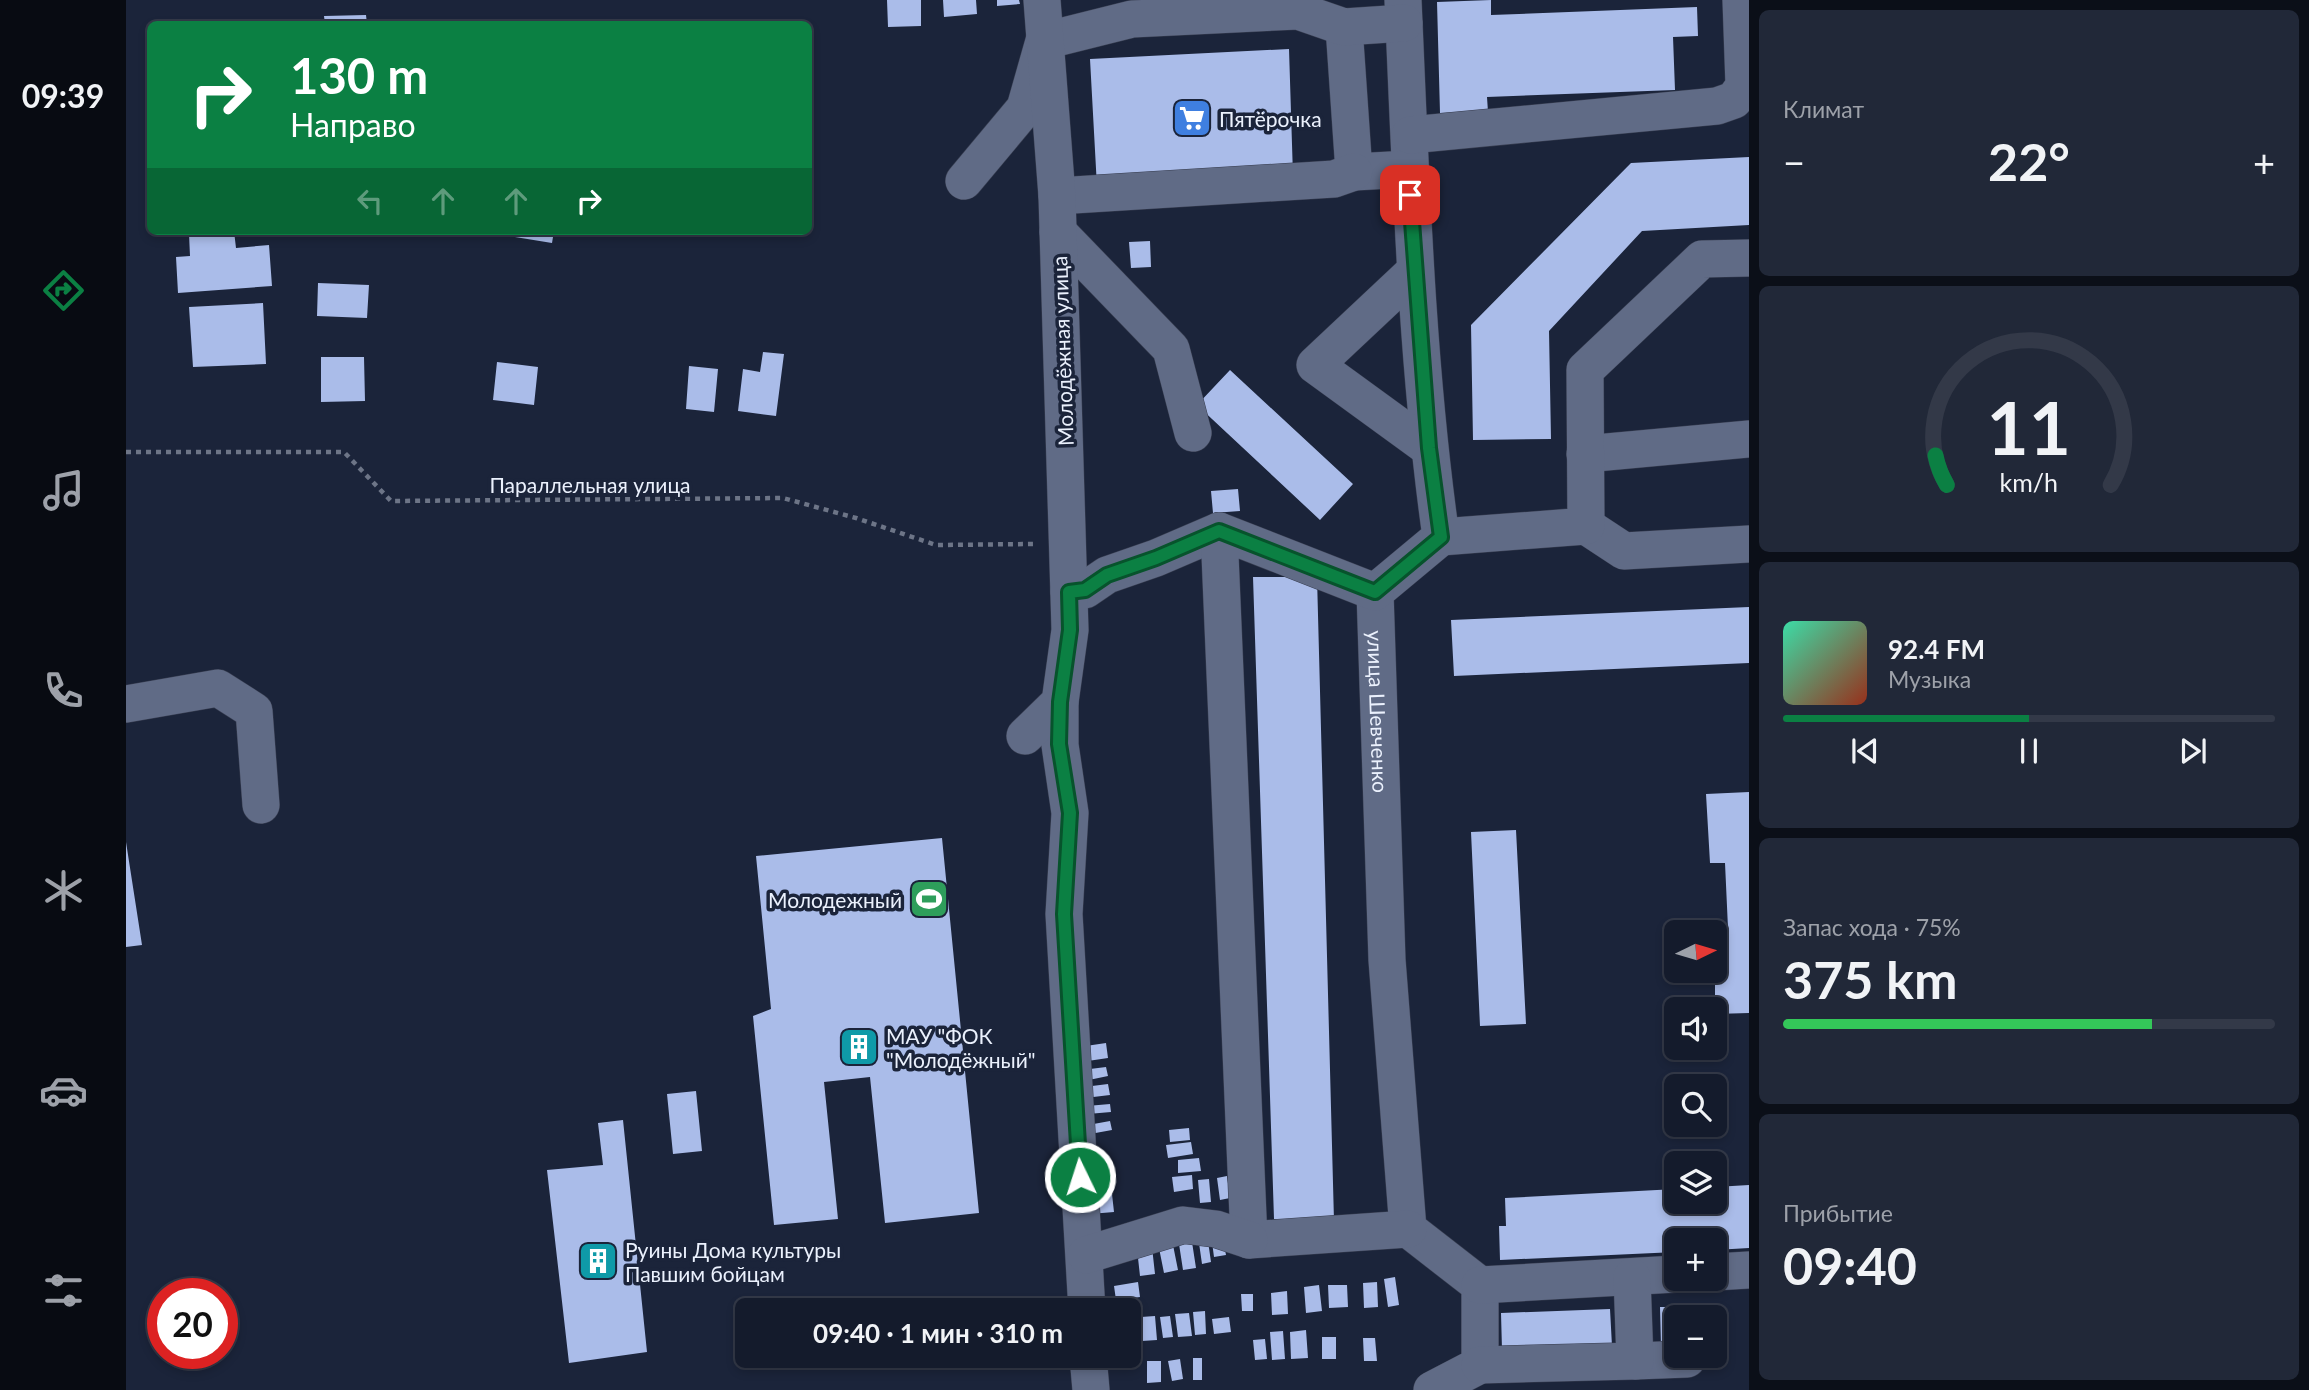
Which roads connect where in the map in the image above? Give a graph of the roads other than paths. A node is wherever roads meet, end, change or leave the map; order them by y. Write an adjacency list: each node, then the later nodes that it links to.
1 (1042, 0): 5 (lane, Молодёжная улица)
2 (1741, 0): 6 (lane)
3 (1403, 11): 4 (lane); 6 (lane)
4 (1344, 27): 5 (lane); 7 (lane)
5 (1044, 41): 8 (lane); 9 (lane, Молодёжная улица)
6 (1409, 152): 7 (lane); 11 (lane)
7 (1354, 172): 9 (lane)
8 (964, 181)
9 (1057, 214): 12 (lane); 20 (lane, Молодёжная улица)
10 (1749, 258): 15 (lane)
11 (1414, 272): 14 (lane); 14 (lane)
12 (1193, 433)
13 (1749, 439): 15 (lane)
14 (1429, 448): 18 (lane)
15 (1585, 454): 16 (lane)
16 (1586, 526): 18 (lane); 19 (lane)
17 (1219, 531): 20 (lane); 21 (lane); 27 (lane)
18 (1441, 537): 21 (lane)
19 (1749, 544)
20 (1069, 592): 22 (lane, Молодёжная улица)
21 (1375, 592): 26 (lane, улица Шевченко)
22 (1060, 702): 24 (lane); 28 (lane, Молодёжная улица)
23 (126, 704): 25 (lane)
24 (1025, 736)
25 (261, 805)
26 (1408, 1229): 27 (lane); 33 (lane)
27 (1249, 1240): 28 (lane)
28 (1086, 1255): 34 (lane, Молодёжная улица)
29 (1749, 1270): 30 (lane)
30 (1727, 1271)
31 (1664, 1275): 32 (lane)
32 (1632, 1277): 33 (lane); 36 (lane)
33 (1480, 1285): 37 (lane)
34 (1087, 1298)
35 (1664, 1360): 36 (lane)
36 (1635, 1361): 37 (lane)
37 (1480, 1365): 39 (lane)
38 (1089, 1368): 40 (lane)
39 (1426, 1389)
40 (1091, 1390)

